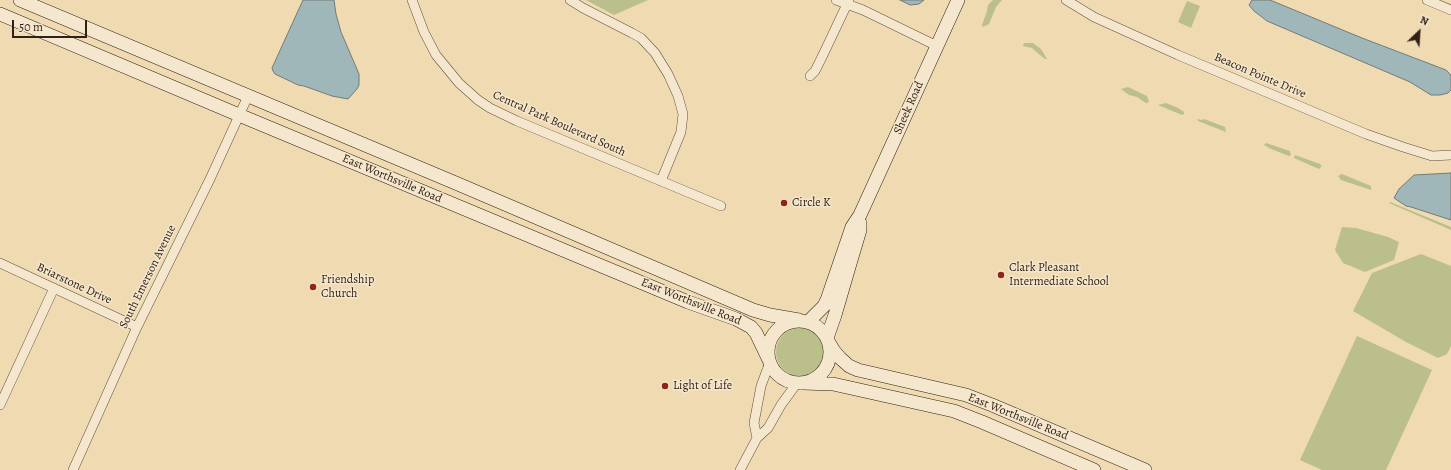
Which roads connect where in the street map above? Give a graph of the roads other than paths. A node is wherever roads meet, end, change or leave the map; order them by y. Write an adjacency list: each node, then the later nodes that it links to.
1 (20, 0): 13 (main road, East Worthsville Road)
2 (412, 0): 16 (street, Central Park Boulevard South)
3 (570, 0): 16 (street)
4 (836, 0): 8 (street)
5 (958, 0): 11 (main road, Sheek Road)
6 (1066, 0): 15 (street, Beacon Pointe Drive)
7 (1426, 0): 9 (street)
8 (848, 2): 11 (street); 12 (street)
9 (1451, 10)
10 (0, 14): 14 (main road, East Worthsville Road)
11 (937, 46): 18 (main road, Sheek Road)
12 (810, 76)
13 (248, 96): 14 (street, South Emerson Avenue); 21 (main road, East Worthsville Road)
14 (239, 115): 22 (street, South Emerson Avenue); 24 (main road, East Worthsville Road)
15 (1451, 156)
16 (661, 181): 17 (street, Central Park Boulevard South)
17 (721, 206)
18 (860, 215): 21 (main road, Sheek Road); 23 (main road, Sheek Road)
19 (0, 263): 20 (street, Briarstone Drive)
20 (54, 288): 22 (street, Briarstone Drive); 26 (street)
21 (804, 321): 23 (main road); 24 (main road)
22 (137, 327): 28 (street, South Emerson Avenue)
23 (828, 340): 25 (main road); 31 (main road, East Worthsville Road)
24 (769, 360): 25 (main road); 27 (street)
25 (800, 383): 27 (street); 30 (main road, East Worthsville Road)
26 (0, 406)
27 (757, 438): 29 (street)
28 (73, 470)
29 (740, 470)
30 (1094, 470)
31 (1145, 470)

